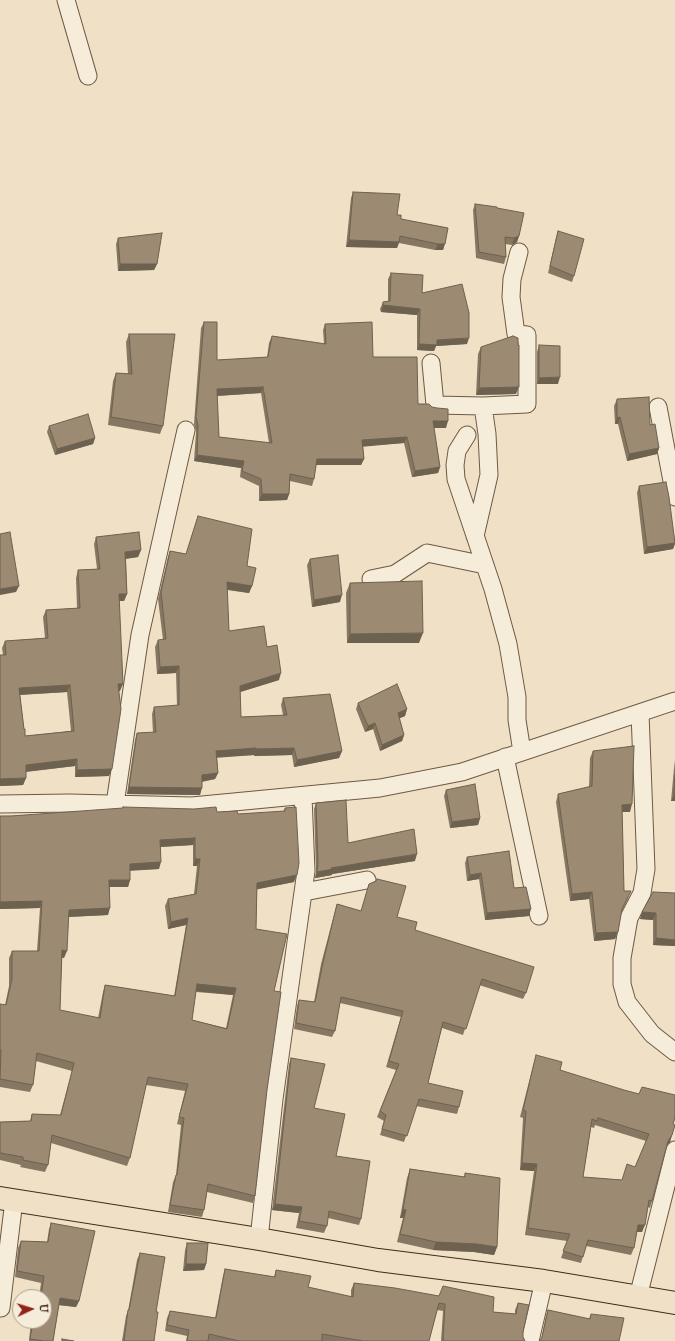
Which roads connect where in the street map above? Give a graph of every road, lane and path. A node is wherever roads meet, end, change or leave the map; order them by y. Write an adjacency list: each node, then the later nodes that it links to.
1 (66, 0): 2 (street)
2 (88, 76)
3 (519, 252): 5 (street)
4 (431, 364): 5 (street)
5 (483, 406): 10 (street)
6 (658, 407): 9 (street)
7 (186, 430): 19 (street)
8 (467, 436): 10 (street)
9 (675, 497)
10 (475, 536): 11 (street)
11 (485, 566): 12 (street); 15 (street)
12 (370, 579)
13 (675, 701): 14 (street)
14 (640, 713): 15 (street); 23 (street)
15 (522, 752): 16 (street)
16 (505, 757): 17 (street); 22 (street)
17 (303, 796): 19 (street); 21 (street)
18 (0, 804): 19 (street)
19 (115, 804)
20 (367, 880): 21 (street)
21 (304, 892): 26 (street)
22 (539, 916)
23 (675, 1052)
24 (675, 1150): 28 (street)
25 (7, 1199): 26 (highway); 30 (street)
26 (259, 1239): 27 (highway)
27 (544, 1281): 28 (highway); 31 (street)
28 (638, 1297): 29 (highway)
29 (675, 1303)
30 (1, 1308)
31 (530, 1341)

